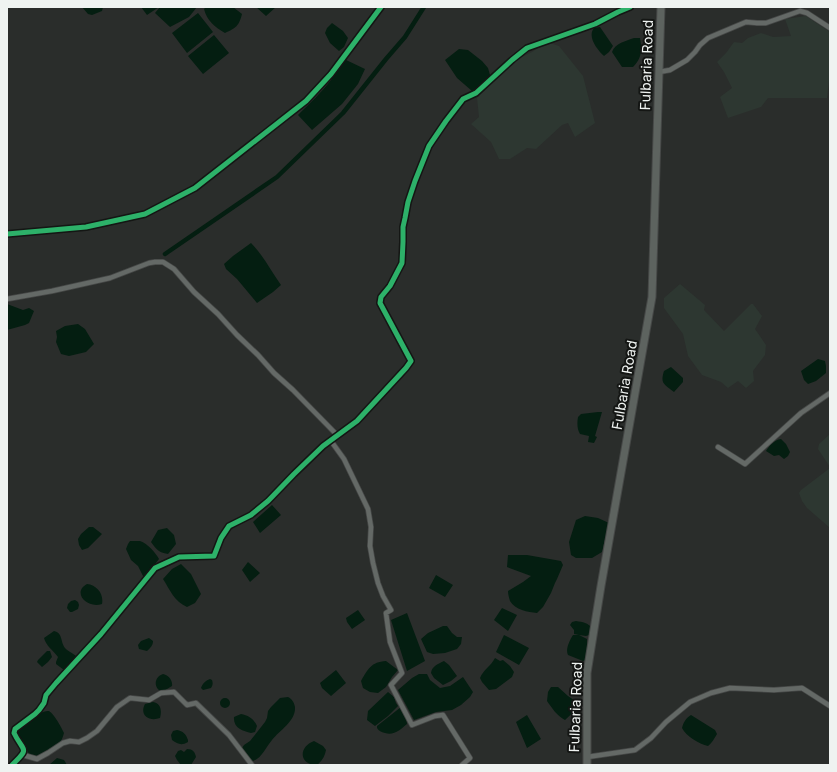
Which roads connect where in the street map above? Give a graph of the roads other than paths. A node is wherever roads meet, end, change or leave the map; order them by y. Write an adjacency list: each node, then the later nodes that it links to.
1 (382, 7): 8 (street)
2 (630, 7): 11 (street)
3 (660, 7): 7 (main road, Fulbaria Road)
4 (792, 7): 5 (street)
5 (794, 13): 6 (street); 7 (street)
6 (830, 28)
7 (659, 72): 16 (main road, Fulbaria Road)
8 (7, 234)
9 (7, 299): 11 (street)
10 (830, 394): 13 (street)
11 (338, 436): 12 (street)
12 (331, 441): 15 (street); 19 (street)
13 (718, 447)
14 (830, 706): 16 (street)
15 (23, 755): 17 (street); 18 (street)
16 (587, 761)
17 (12, 765)
18 (252, 765)
19 (462, 765)

